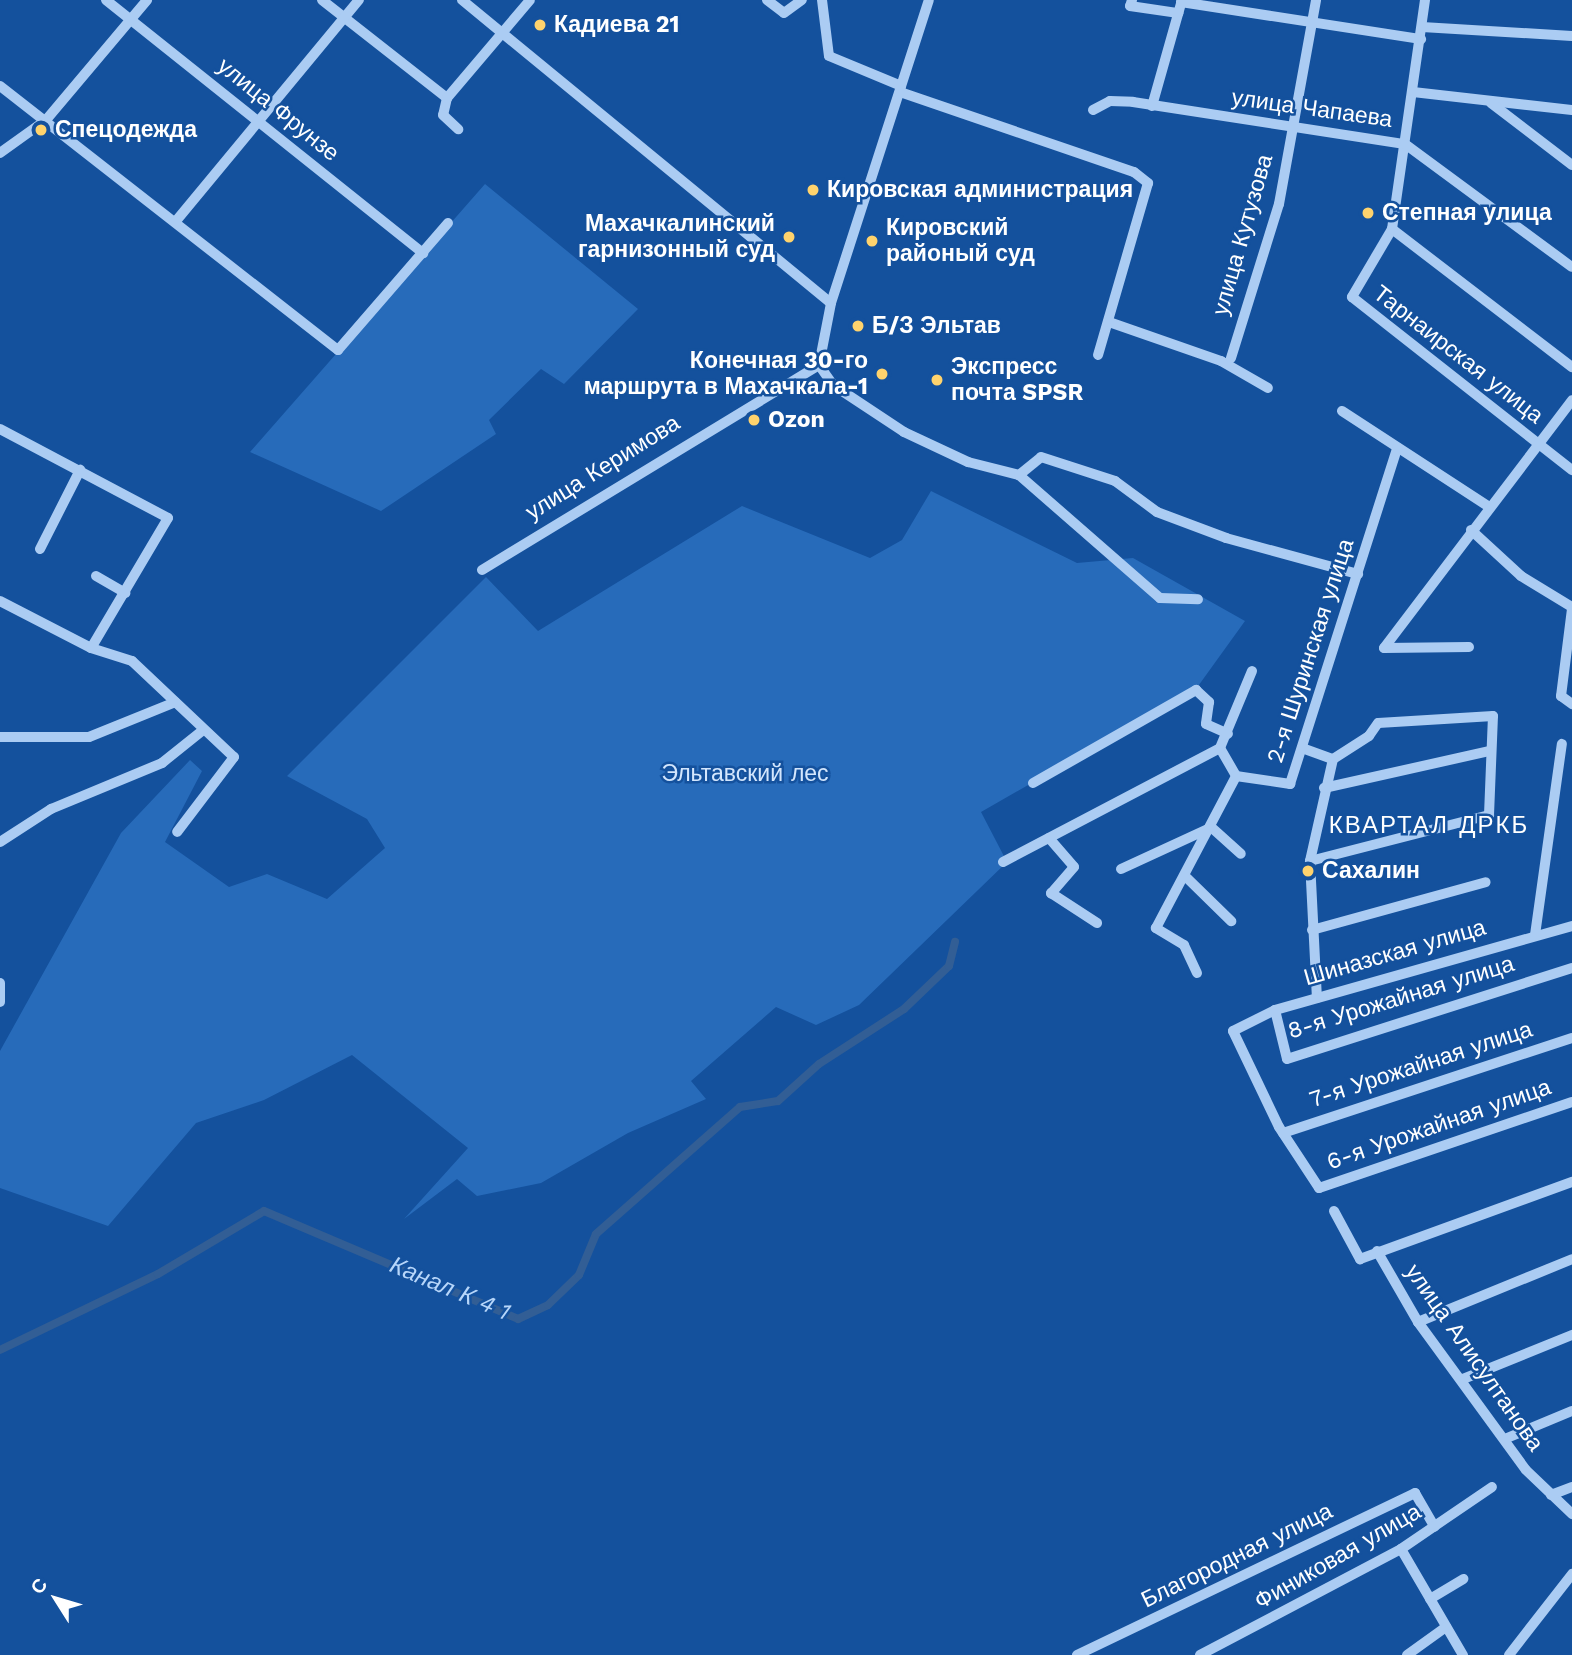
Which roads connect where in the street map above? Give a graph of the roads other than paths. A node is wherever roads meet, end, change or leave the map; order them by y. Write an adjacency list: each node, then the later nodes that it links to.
1 (106, 0): 15 (street, улица Фрунзе)
2 (147, 0): 15 (street)
3 (321, 0): 16 (street)
4 (359, 0): 16 (street)
5 (462, 0): 18 (street)
6 (530, 0): 18 (street)
7 (767, 0): 8 (street)
8 (802, 0)
9 (822, 0): 22 (street)
10 (929, 0): 22 (street)
11 (1132, 0): 14 (street)
12 (1317, 0): 17 (street, улица Кутузова)
13 (1425, 0): 19 (street)
14 (1180, 5): 17 (street); 26 (street)
15 (131, 19): 29 (street); 30 (street, улица Фрунзе)
16 (345, 19): 24 (street); 30 (street)
17 (1312, 21): 19 (street); 31 (street, улица Кутузова)
18 (503, 32): 24 (street); 41 (street)
19 (1421, 33): 20 (street); 23 (street)
20 (1572, 36)
21 (0, 86): 29 (street)
22 (901, 89): 41 (street); 42 (street)
23 (1413, 92): 25 (street); 33 (street)
24 (447, 98): 32 (street)
25 (1489, 101): 28 (street); 35 (street)
26 (1153, 106): 27 (street, улица Чапаева); 31 (street, улица Чапаева)
27 (1093, 110)
28 (1572, 110)
29 (46, 120): 34 (street); 36 (street)
30 (260, 123): 36 (street); 39 (street, улица Фрунзе)
31 (1294, 127): 33 (street, улица Чапаева); 44 (street, улица Кутузова)
32 (458, 129)
33 (1405, 144): 38 (street); 40 (street, улица Чапаева)
34 (0, 153)
35 (1572, 165)
36 (176, 221): 39 (street)
37 (448, 223): 39 (street)
38 (1392, 229): 46 (street); 51 (street, Тарнаирская улица)
39 (423, 253)
40 (1572, 267)
41 (831, 303): 45 (street)
42 (1108, 322): 43 (street); 47 (street)
43 (1098, 355)
44 (1231, 358)
45 (819, 365): 55 (street); 59 (street, улица Керимова)
46 (1572, 367)
47 (1268, 388)
48 (1572, 400): 51 (street)
49 (1342, 411): 52 (street)
50 (1, 432): 53 (street)
51 (1538, 444): 54 (street, Тарнаирская улица); 56 (street)
52 (1397, 447): 56 (street); 60 (street, 2-я Шуринская улица)
53 (80, 470): 58 (street); 62 (street)
54 (1572, 470)
55 (1019, 475): 60 (street); 63 (street)
56 (1489, 506): 57 (street)
57 (1471, 530): 65 (street); 66 (street)
58 (40, 549)
59 (482, 570)
60 (1358, 574): 76 (street, 2-я Шуринская улица)
61 (96, 576): 62 (street)
62 (125, 593): 67 (street)
63 (1198, 599)
64 (0, 601): 67 (street)
65 (1572, 608): 70 (street)
66 (1469, 647)
67 (91, 649): 69 (street)
68 (1252, 671): 72 (street)
69 (176, 702): 71 (street); 73 (street)
70 (1572, 704)
71 (203, 730): 83 (street); 85 (street)
72 (1228, 734): 75 (street); 80 (street)
73 (0, 737)
74 (1562, 744): 96 (street)
75 (1220, 748): 79 (street, 2-я Шуринская улица); 84 (street)
76 (1302, 748): 78 (street); 79 (street, 2-я Шуринская улица)
77 (1490, 751): 78 (street); 81 (street); 87 (street)
78 (1333, 760): 81 (street)
79 (1236, 776): 82 (street)
80 (1032, 783)
81 (1324, 788): 87 (street)
82 (1211, 828): 86 (street); 89 (street); 90 (street)
83 (177, 832)
84 (1049, 838): 88 (street); 93 (street)
85 (0, 842)
86 (1241, 854)
87 (1310, 861): 95 (street)
88 (1003, 862)
89 (1121, 869)
90 (1187, 878): 92 (street); 98 (street)
91 (1486, 882): 95 (street)
92 (1231, 921)
93 (1097, 923)
94 (1572, 926): 96 (street, Шиназская улица)
95 (1311, 930): 100 (street)
96 (1535, 935): 100 (street, Шиназская улица)
97 (1572, 968): 102 (street, 8-я Урожайная улица)
98 (1197, 973)
99 (0, 983): 101 (street)
100 (1317, 998): 102 (street, Шиназская улица)
101 (0, 1002)
102 (1275, 1010): 105 (street, Шиназская улица)
103 (1572, 1038): 105 (street, 7-я Урожайная улица)
104 (1572, 1102): 105 (street, 6-я Урожайная улица)
105 (1283, 1133)
106 (1572, 1182): 108 (street)
107 (1334, 1211): 108 (street)
108 (1377, 1251): 110 (street, улица Алисултанова)
109 (1572, 1259): 110 (street)
110 (1418, 1322): 112 (street, улица Алисултанова)
111 (1572, 1335): 112 (street)
112 (1463, 1379): 114 (street, улица Алисултанова)
113 (1572, 1411): 114 (street)
114 (1507, 1438): 117 (street, улица Алисултанова)
115 (1492, 1487): 119 (street, Финиковая улица)
116 (1572, 1487): 117 (street)
117 (1551, 1495): 118 (street, улица Алисултанова)
118 (1572, 1514)
119 (1435, 1527): 120 (street, Финиковая улица); 125 (street, Благородная улица)
120 (1401, 1549): 123 (street); 126 (street, Финиковая улица)
121 (1572, 1574): 129 (street)
122 (1463, 1578): 123 (street)
123 (1430, 1599): 124 (street)
124 (1447, 1627): 127 (street); 128 (street)
125 (1077, 1655)
126 (1200, 1655)
127 (1407, 1655)
128 (1463, 1655)
129 (1509, 1655)

